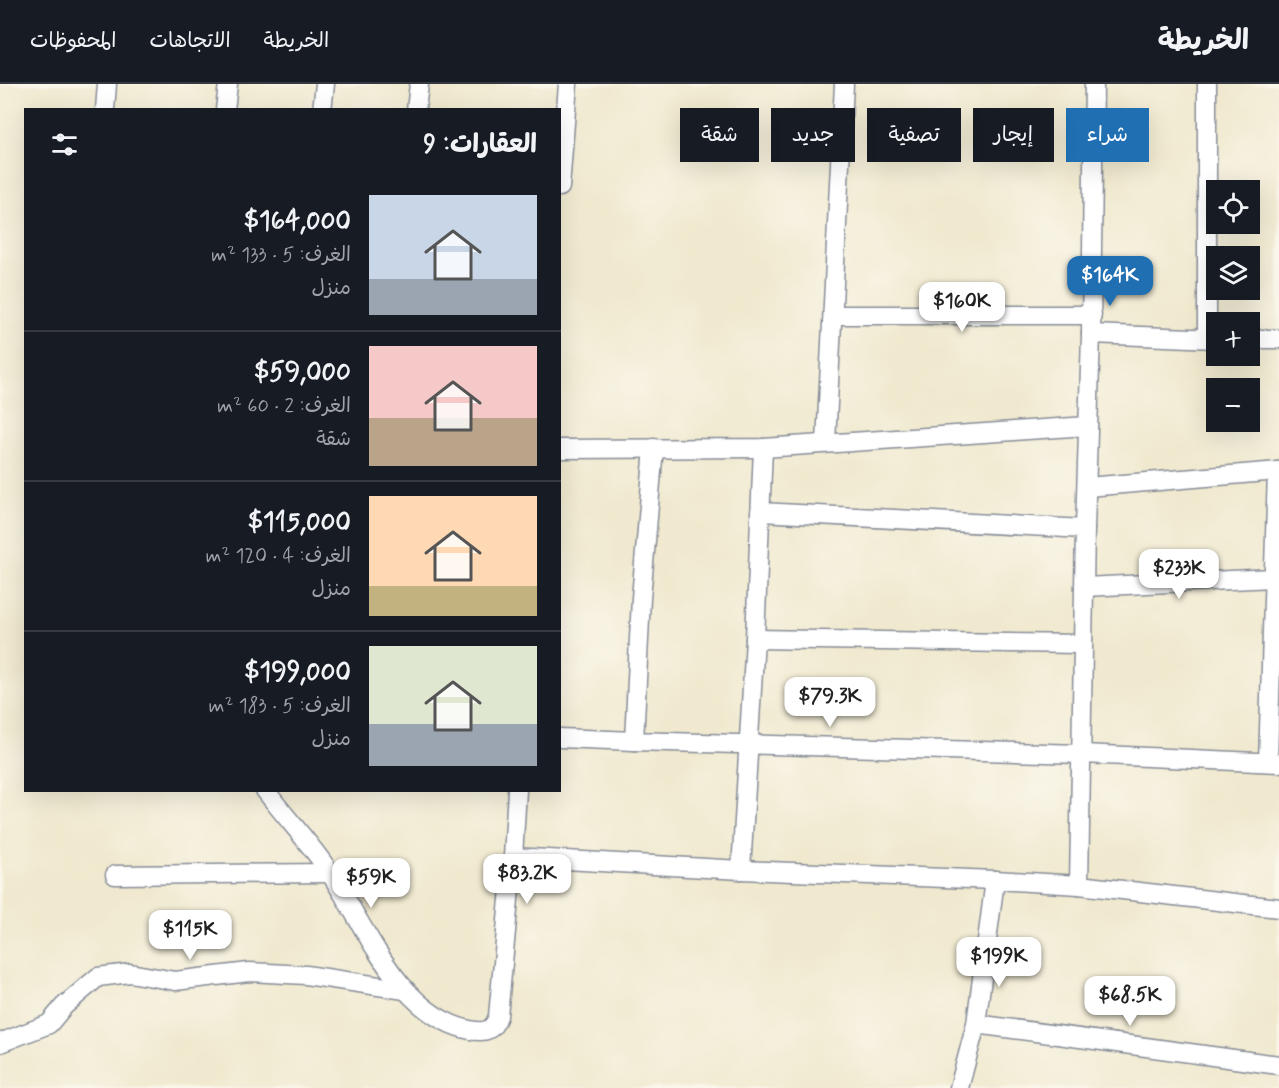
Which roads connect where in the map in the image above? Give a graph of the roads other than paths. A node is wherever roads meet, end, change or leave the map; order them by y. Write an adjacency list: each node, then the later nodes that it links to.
1 (107, 84): 9 (street)
2 (228, 84): 10 (street)
3 (325, 84): 11 (street)
4 (419, 84): 12 (street)
5 (568, 84): 13 (street)
6 (844, 84): 15 (street)
7 (1094, 84): 16 (street)
8 (1207, 84): 14 (street)
9 (105, 108)
10 (225, 108)
11 (322, 108)
12 (416, 108)
13 (561, 174)
14 (1211, 312)
15 (833, 315): 16 (street); 22 (street)
16 (1092, 315): 17 (street)
17 (1091, 334): 18 (street); 21 (street)
18 (1206, 338)
19 (1260, 339): 20 (street)
20 (1279, 339)
21 (1088, 426): 22 (street); 27 (street)
22 (826, 443): 24 (street)
23 (654, 448): 24 (street); 25 (street); 35 (street)
24 (763, 448): 28 (street)
25 (561, 449)
26 (1278, 471): 27 (street); 30 (street)
27 (1087, 487): 29 (street)
28 (760, 512): 29 (street); 32 (street)
29 (1085, 529): 31 (street)
30 (1273, 578): 31 (street); 38 (street)
31 (1084, 587): 33 (street)
32 (755, 639): 33 (street); 36 (street)
33 (1082, 644): 37 (street)
34 (561, 738): 35 (street)
35 (634, 741): 36 (street)
36 (748, 744): 37 (street); 42 (street)
37 (1082, 754): 38 (street); 46 (street)
38 (1273, 762)
39 (267, 792): 43 (street)
40 (518, 792): 41 (street)
41 (513, 857): 42 (street); 48 (street)
42 (741, 870): 45 (street)
43 (330, 873): 44 (street); 48 (street)
44 (115, 874)
45 (995, 880): 46 (street); 49 (street)
46 (1079, 885): 47 (street)
47 (1279, 908)
48 (405, 990): 50 (street)
49 (976, 1024): 51 (street); 52 (street)
50 (0, 1043)
51 (1279, 1065)
52 (959, 1088)

